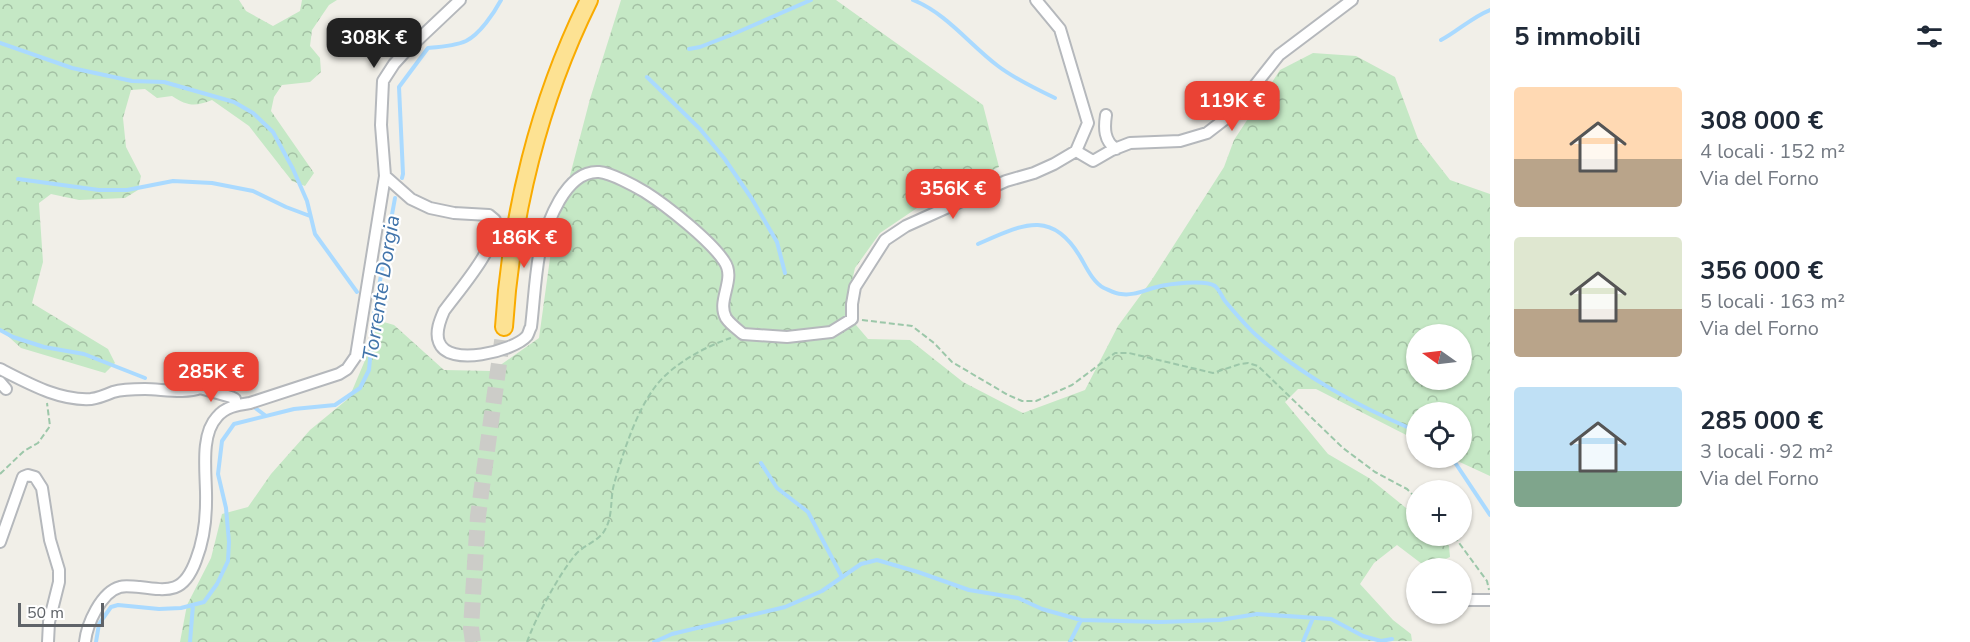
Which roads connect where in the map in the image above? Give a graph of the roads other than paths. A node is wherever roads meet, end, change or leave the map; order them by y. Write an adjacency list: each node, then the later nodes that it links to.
1 (460, 0): 8 (street)
2 (588, 0): 9 (highway)
3 (1036, 0): 7 (street)
4 (1352, 0): 6 (street)
5 (1106, 115): 6 (street)
6 (1116, 148): 7 (street)
7 (1076, 151): 8 (street)
8 (385, 176): 11 (street)
9 (504, 327)
10 (0, 369): 11 (street)
11 (236, 405): 16 (street)
12 (0, 542): 15 (street)
13 (1472, 600): 14 (street)
14 (1489, 600)
15 (48, 642)
16 (85, 642)

